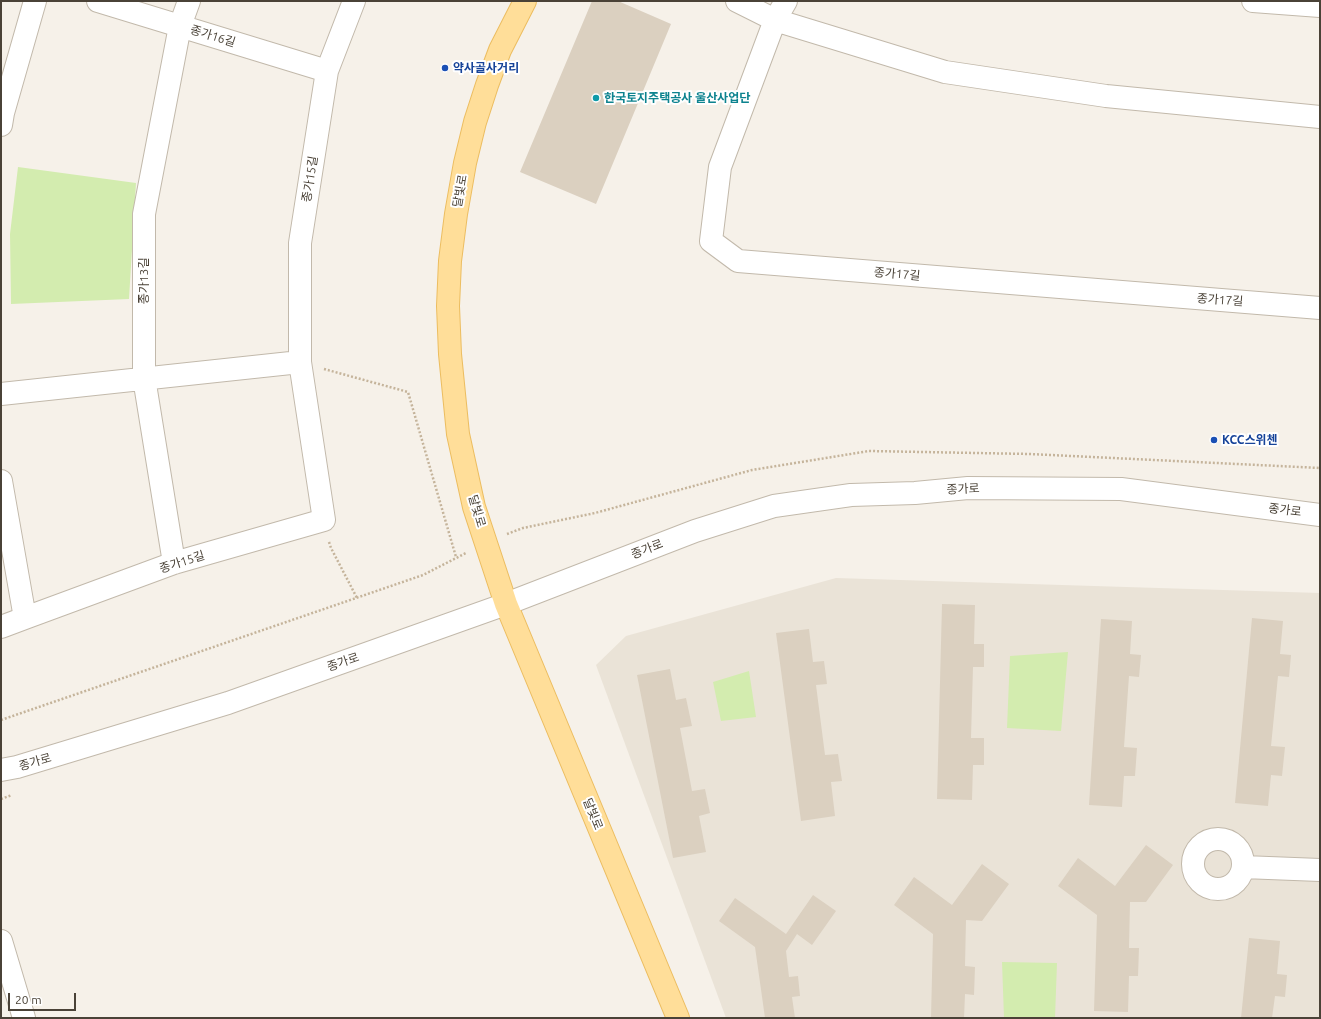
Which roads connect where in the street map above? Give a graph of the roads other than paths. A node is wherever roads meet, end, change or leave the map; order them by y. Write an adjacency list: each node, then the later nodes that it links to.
1 (35, 1): 14 (street)
2 (98, 1): 11 (street, 종가16길)
3 (189, 1): 11 (street, 종가13길)
4 (354, 1): 12 (street, 종가15길)
5 (525, 1): 22 (main road, 달빛로)
6 (737, 1): 10 (street)
7 (786, 1): 10 (street)
8 (1253, 1): 9 (street)
9 (1320, 6)
10 (775, 20): 13 (street); 15 (street, 종가17길)
11 (180, 26): 12 (street, 종가16길); 17 (street, 종가13길)
12 (327, 70): 16 (street, 종가15길)
13 (1320, 117)
14 (1, 125)
15 (1320, 308)
16 (300, 362): 17 (street); 21 (street, 종가15길)
17 (144, 378): 18 (street); 21 (street, 종가13길)
18 (1, 394)
19 (1, 481): 23 (street)
20 (1320, 515): 22 (street, 종가로)
21 (174, 564): 23 (street, 종가15길)
22 (506, 604): 25 (street, 종가로); 29 (main road, 달빛로)
23 (25, 618): 24 (street, 종가15길)
24 (1, 627)
25 (1, 770)
26 (1243, 867): 27 (street)
27 (1320, 870)
28 (1, 941): 30 (street)
29 (673, 1012)
30 (24, 1018)

